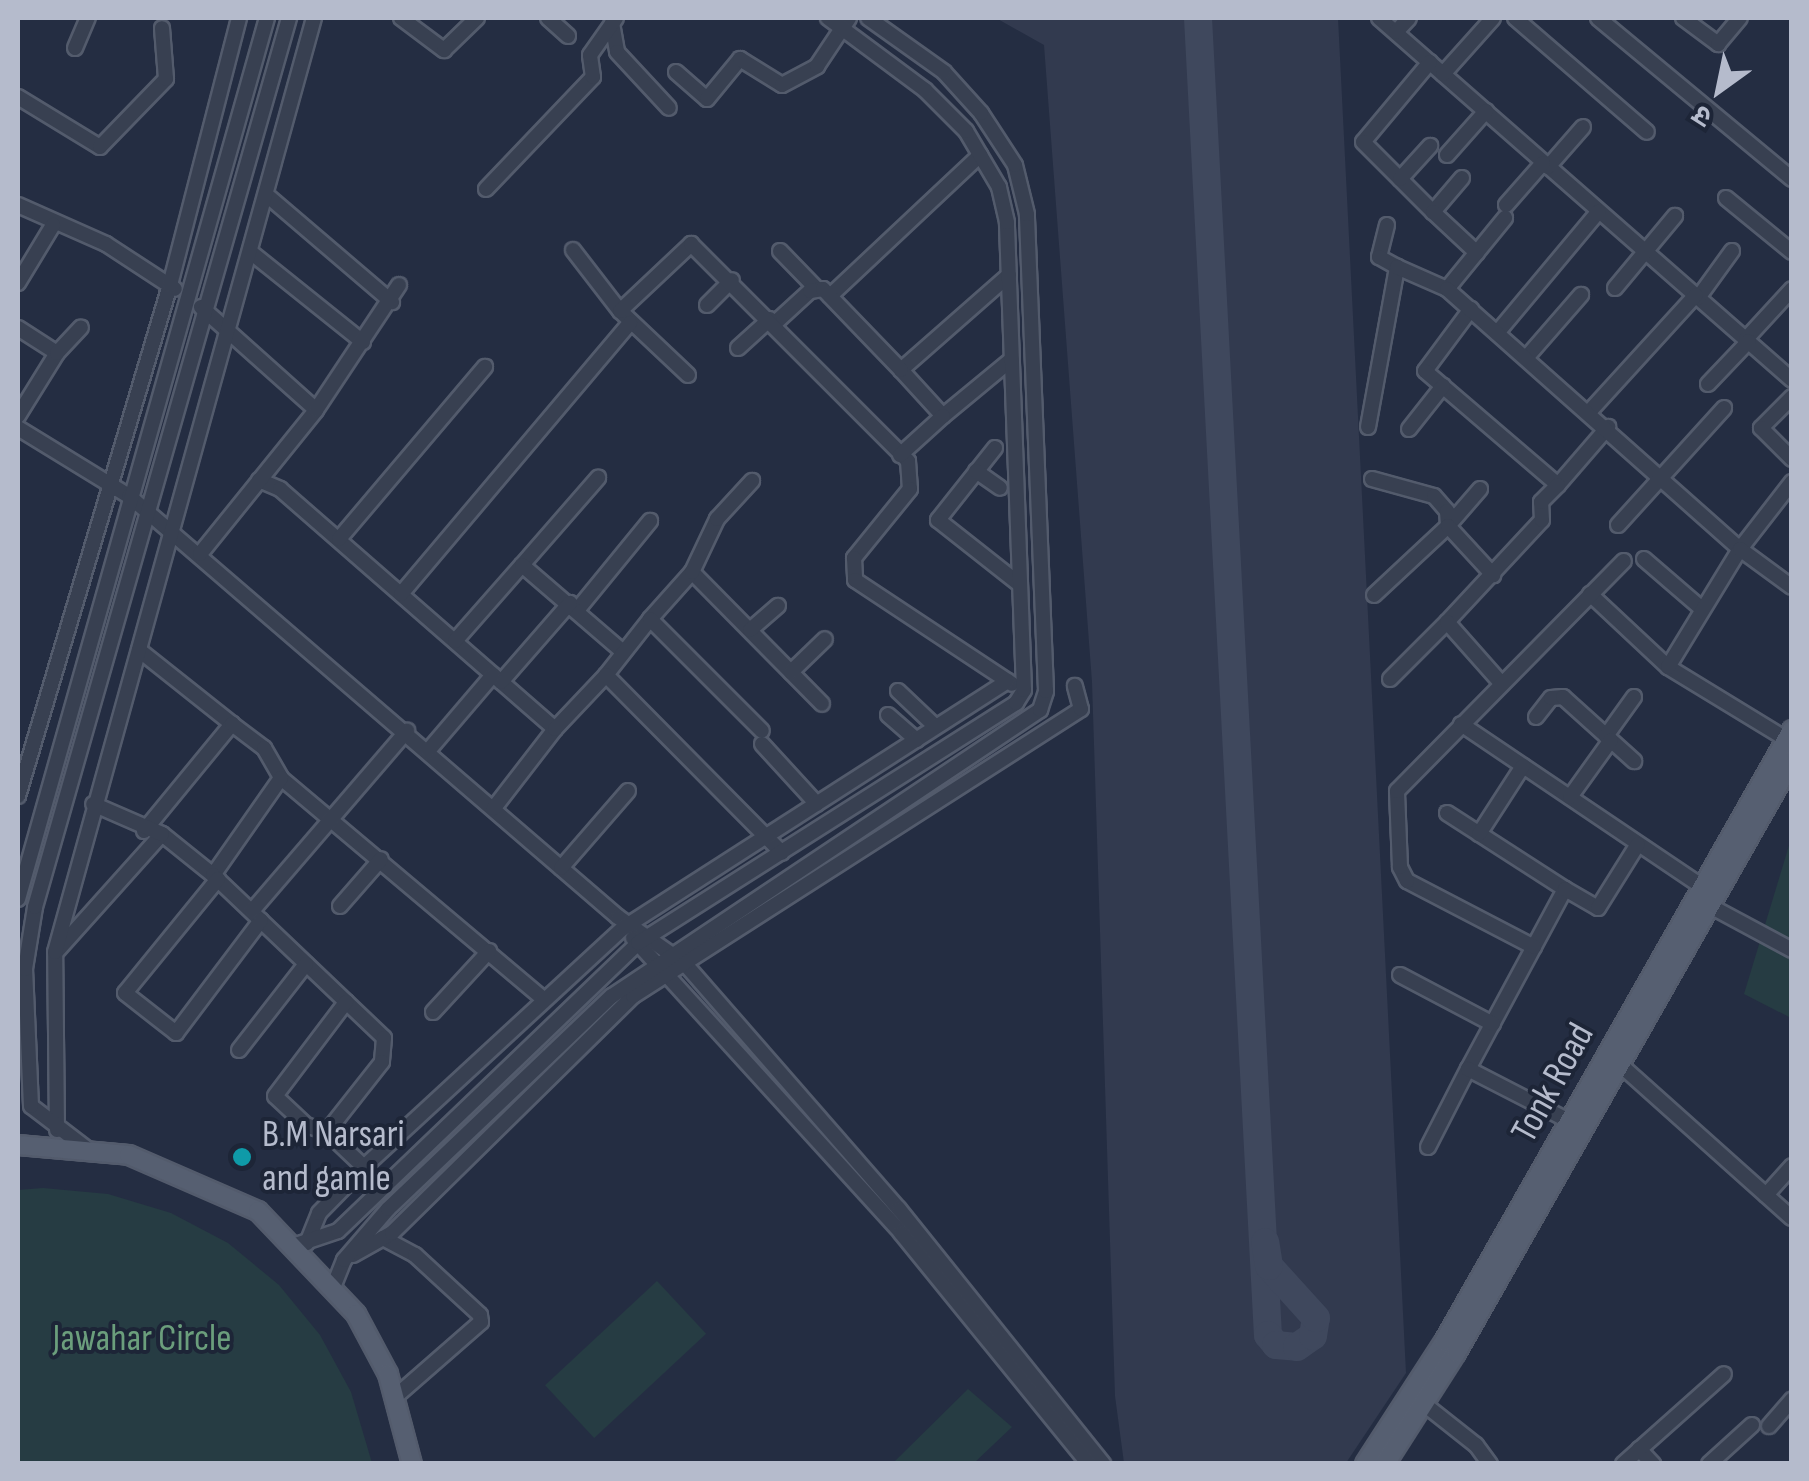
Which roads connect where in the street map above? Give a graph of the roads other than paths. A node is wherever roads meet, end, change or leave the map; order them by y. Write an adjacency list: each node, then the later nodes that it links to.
1 (88, 18): 23 (street)
2 (240, 18): 59 (street)
3 (267, 18): 68 (street)
4 (289, 18): 72 (street)
5 (314, 18): 40 (street)
6 (401, 18): 7 (street)
7 (476, 18)
8 (548, 18): 22 (street)
9 (828, 18): 19 (street)
10 (868, 18): 154 (street)
11 (1379, 18): 21 (street)
12 (1409, 18): 21 (street)
13 (1493, 18): 26 (street)
14 (1515, 18): 31 (street)
15 (1598, 18): 38 (street)
16 (1684, 18): 17 (street)
17 (1740, 18)
18 (614, 20): 28 (street); 39 (street)
19 (845, 23): 25 (street); 34 (street)
20 (162, 28): 27 (street)
21 (1396, 32): 24 (street)
22 (568, 36)
23 (75, 48)
24 (1430, 62): 26 (street); 37 (street)
25 (676, 72)
26 (1443, 74): 29 (street)
27 (18, 98)
28 (669, 108)
29 (1486, 112): 33 (street); 35 (street)
30 (1584, 127): 35 (street)
31 (1647, 132)
32 (1430, 146): 37 (street)
33 (1447, 155)
34 (980, 156): 56 (street); 66 (street)
35 (1546, 165): 44 (street); 53 (street)
36 (1462, 178): 43 (street)
37 (1400, 179): 43 (street)
38 (1792, 179)
39 (486, 189)
40 (269, 197): 54 (street); 69 (street)
41 (1726, 198): 52 (street)
42 (18, 205): 46 (street)
43 (1433, 212): 53 (street)
44 (1598, 212): 50 (street); 78 (street)
45 (1676, 216): 50 (street)
46 (53, 225): 58 (street); 59 (street)
47 (1387, 226): 55 (street)
48 (573, 250): 73 (street)
49 (780, 251): 61 (street)
50 (1644, 252): 63 (street); 67 (street)
51 (1732, 252): 67 (street)
52 (1792, 252)
53 (1477, 253): 62 (street)
54 (253, 254): 77 (street); 80 (street)
55 (1397, 267): 62 (street); 99 (street)
56 (1009, 274): 84 (street); 86 (street)
57 (732, 280): 70 (street); 73 (street); 74 (street)
58 (18, 283)
59 (170, 285): 68 (street); 109 (street)
60 (399, 285): 69 (street)
61 (816, 288): 66 (street); 74 (street)
62 (1447, 288): 71 (street)
63 (1614, 288)
64 (1792, 288): 79 (street)
65 (1581, 295): 83 (street)
66 (830, 296): 86 (street)
67 (1697, 297): 79 (street); 94 (street)
68 (189, 298): 72 (street); 115 (street)
69 (392, 302): 80 (street)
70 (708, 305)
71 (1470, 309): 78 (street); 90 (street)
72 (207, 312): 77 (street); 116 (street)
73 (625, 317): 87 (street); 131 (street)
74 (772, 321): 81 (street); 102 (street)
75 (80, 327): 82 (street)
76 (18, 328): 82 (street)
77 (230, 332): 93 (street); 120 (street)
78 (1497, 333): 83 (street)
79 (1748, 340): 88 (street); 89 (street)
80 (363, 342): 93 (street)
81 (738, 348)
82 (57, 354): 95 (street)
83 (1526, 358): 94 (street)
84 (1012, 359): 96 (street); 129 (street)
85 (485, 367): 121 (street)
86 (901, 370): 96 (street)
87 (688, 375)
88 (1792, 380)
89 (1708, 384)
90 (1443, 386): 100 (street); 112 (street)
91 (1792, 396): 103 (street)
92 (1724, 408): 106 (street)
93 (316, 410): 108 (street)
94 (1590, 411): 97 (street)
95 (18, 416)
96 (944, 416): 102 (street)
97 (1608, 427): 106 (street); 112 (street)
98 (18, 428): 109 (street)
99 (1368, 428)
100 (1409, 429)
101 (995, 448): 104 (street)
102 (900, 455): 149 (street)
103 (1792, 459)
104 (976, 471): 113 (street); 129 (street)
105 (598, 478): 126 (street)
106 (1664, 478): 118 (street); 122 (street)
107 (1372, 479): 119 (street)
108 (259, 480): 121 (street); 123 (street)
109 (110, 481): 115 (street); 168 (street)
110 (752, 481): 127 (street)
111 (1792, 482): 122 (street)
112 (1558, 485): 128 (street)
113 (1000, 488)
114 (1480, 489): 119 (street)
115 (129, 496): 116 (street); 192 (street)
116 (150, 513): 120 (street); 215 (street)
117 (650, 521): 134 (street)
118 (1618, 525)
119 (1448, 526): 128 (street); 133 (street)
120 (172, 532): 123 (street); 142 (street)
121 (339, 539): 131 (street)
122 (1740, 549): 130 (street); 136 (street)
123 (200, 554): 163 (street)
124 (1644, 559): 136 (street)
125 (1624, 561): 132 (street)
126 (522, 565): 134 (street); 141 (street)
127 (692, 572): 137 (street); 139 (street)
128 (1493, 575): 138 (street)
129 (1019, 584): 152 (street)
130 (1792, 587)
131 (401, 594): 141 (street)
132 (1590, 594): 144 (street); 150 (street)
133 (1374, 595)
134 (574, 606): 143 (street); 147 (street)
135 (778, 606): 139 (street)
136 (1702, 609): 144 (street)
137 (650, 619): 143 (street); 177 (street)
138 (1447, 622): 148 (street); 150 (street)
139 (750, 630): 145 (street)
140 (825, 639): 145 (street)
141 (455, 641): 147 (street)
142 (139, 650): 159 (street); 176 (street)
143 (623, 652): 146 (street)
144 (1668, 667): 164 (street)
145 (791, 672): 156 (street)
146 (606, 675): 162 (street); 184 (street)
147 (498, 678): 162 (street); 167 (street)
148 (1390, 679)
149 (1008, 681): 152 (street); 161 (street)
150 (1501, 683): 160 (street)
151 (1074, 686): 204 (street)
152 (1024, 690): 154 (street); 186 (street)
153 (898, 691): 161 (street)
154 (1046, 691): 202 (street)
155 (1634, 698): 165 (street)
156 (822, 704)
157 (888, 715): 166 (street)
158 (1536, 717): 165 (street)
159 (232, 724): 172 (street); 181 (street)
160 (1461, 724): 171 (street); 198 (street)
161 (936, 727): 166 (street)
162 (554, 728): 178 (street)
163 (407, 732): 167 (street); 180 (street)
164 (1789, 734): 190 (main road, Tonk Road)
165 (1608, 738): 169 (street); 175 (street)
166 (917, 740): 177 (street)
167 (428, 751): 178 (street)
168 (23, 753): 174 (street)
169 (1634, 761)
170 (1792, 761): 194 (main road, Tonk Road)
171 (1523, 766): 175 (street); 183 (street)
172 (280, 778): 180 (street); 189 (street)
173 (628, 791): 188 (street)
174 (18, 796)
175 (1570, 797): 185 (street)
176 (93, 804): 181 (street); 201 (street)
177 (817, 804): 184 (street)
178 (494, 808): 188 (street)
179 (1448, 814): 183 (street)
180 (332, 818): 187 (street); 195 (street)
181 (144, 831): 182 (street)
182 (162, 834): 189 (street); 201 (street)
183 (1479, 834): 191 (street)
184 (766, 837): 186 (street); 196 (street)
185 (1638, 844): 190 (street); 191 (street)
186 (782, 853): 197 (street)
187 (381, 858): 193 (street); 199 (street)
188 (561, 868): 196 (street)
189 (215, 877): 195 (street); 195 (street)
190 (1701, 886): 212 (main road, Tonk Road)
191 (1565, 889): 198 (street)
192 (18, 899)
193 (340, 906)
194 (1710, 906): 200 (street); 212 (main road, Tonk Road)
195 (256, 916): 203 (street)
196 (624, 923): 197 (street); 207 (street)
197 (644, 939): 202 (street); 225 (street)
198 (1534, 947): 210 (street)
199 (489, 950): 207 (street); 209 (street)
200 (1792, 950)
201 (55, 952): 215 (street)
202 (664, 957): 204 (street); 205 (street); 226 (street)
203 (306, 964): 208 (street); 211 (street)
204 (686, 964): 205 (street); 237 (street)
205 (669, 974): 224 (street); 236 (street)
206 (1400, 975): 210 (street)
207 (541, 997): 221 (street)
208 (346, 1002): 216 (street); 216 (street)
209 (433, 1012)
210 (1493, 1024): 213 (street)
211 (239, 1050)
212 (1614, 1059): 214 (main road, Tonk Road); 222 (street); 231 (main road, Tonk Road)
213 (1468, 1069): 214 (street); 218 (street)
214 (1569, 1121): 238 (main road, Tonk Road)
215 (57, 1130): 219 (street)
216 (327, 1132): 221 (street)
217 (18, 1145): 219 (main road)
218 (1428, 1147)
219 (86, 1148): 225 (main road)
220 (1792, 1166): 222 (street)
221 (364, 1167): 225 (street)
222 (1766, 1196): 223 (street)
223 (1792, 1218)
224 (383, 1238): 226 (street); 229 (street)
225 (302, 1244): 227 (main road)
226 (344, 1260): 227 (street)
227 (334, 1285): 229 (main road)
228 (1724, 1374): 234 (street)
229 (395, 1396): 235 (main road)
230 (1792, 1400): 233 (street)
231 (1424, 1404): 239 (main road, Tonk Road); 240 (street)
232 (1752, 1425): 243 (street)
233 (1769, 1426)
234 (1640, 1449): 241 (street); 242 (street)
235 (412, 1464)
236 (1089, 1464)
237 (1102, 1464)
238 (1366, 1464)
239 (1386, 1464)
240 (1490, 1464)
241 (1623, 1464)
242 (1653, 1464)
243 (1708, 1464)

